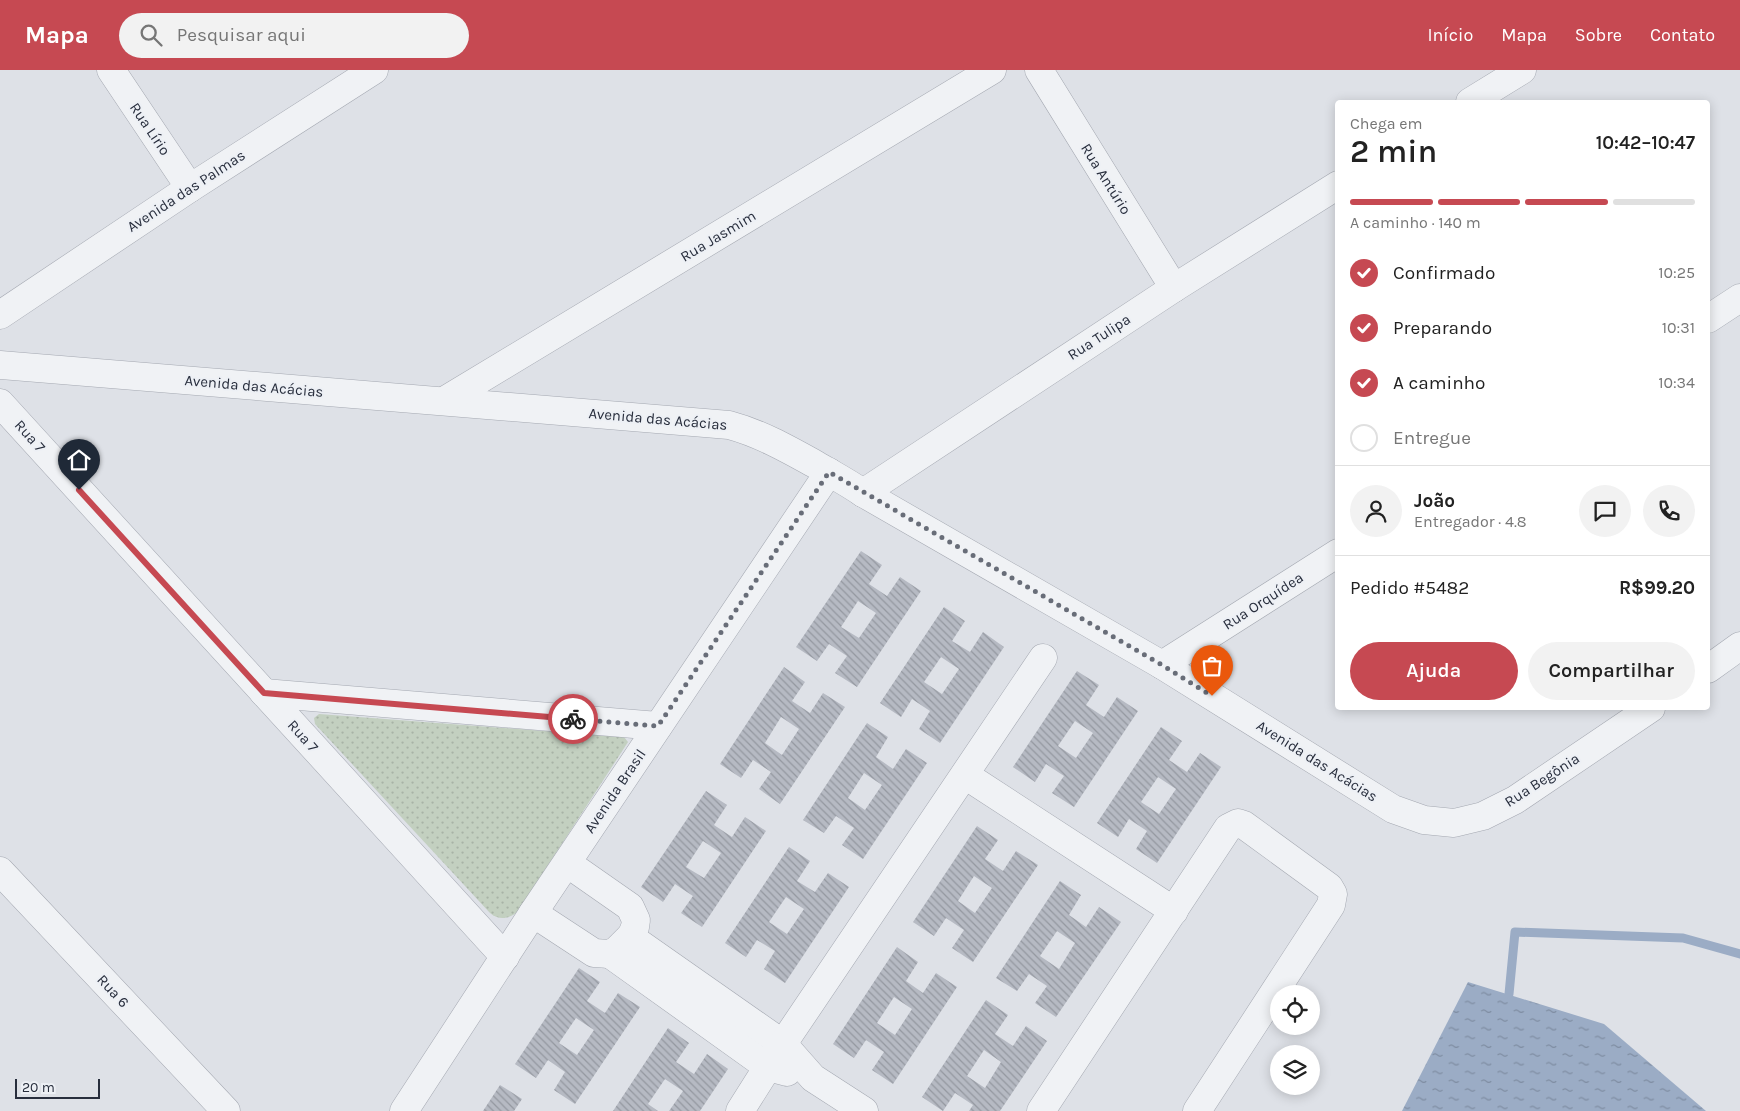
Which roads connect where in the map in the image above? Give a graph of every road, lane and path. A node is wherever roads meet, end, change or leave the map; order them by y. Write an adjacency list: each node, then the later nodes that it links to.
1 (111, 70): 8 (street, Rua Lírio)
2 (374, 70): 8 (street, Avenida das Palmas)
3 (992, 70): 14 (street, Rua Jasmim)
4 (1039, 70): 9 (street, Rua Antúrio)
5 (1522, 70): 6 (street)
6 (1473, 100)
7 (1335, 187): 9 (street, Rua Tulipa)
8 (190, 188): 11 (street, Avenida das Palmas)
9 (1174, 288): 17 (street, Rua Tulipa)
10 (1740, 298): 12 (street)
11 (0, 315)
12 (1710, 318)
13 (0, 366): 14 (street, Avenida das Acácias)
14 (444, 402): 16 (street, Avenida das Acácias)
15 (0, 403): 23 (street, Rua 7)
16 (829, 472): 17 (street, Avenida das Acácias); 25 (street, Avenida Brasil)
17 (864, 493): 21 (street, Avenida das Acácias)
18 (1335, 555): 21 (street, Rua Orquídea)
19 (1740, 646): 22 (street)
20 (1043, 658): 26 (street)
21 (1162, 665): 27 (street, Avenida das Acácias)
22 (1710, 668)
23 (264, 693): 25 (street); 34 (street, Rua 7)
24 (1648, 710): 27 (street, Rua Begônia)
25 (658, 726): 28 (street, Avenida Brasil)
26 (965, 775): 30 (street); 35 (street)
27 (1393, 809)
28 (567, 863): 31 (street, Avenida Brasil); 32 (street)
29 (0, 871): 38 (street, Rua 6)
30 (1174, 910): 42 (street); 43 (street)
31 (534, 913): 33 (street); 34 (street, Avenida Brasil)
32 (630, 937): 33 (street); 35 (street)
33 (610, 954): 36 (street)
34 (505, 957): 39 (street, Avenida Brasil)
35 (783, 1044): 36 (street); 37 (street)
36 (768, 1067): 37 (street); 40 (street)
37 (813, 1078): 41 (street)
38 (226, 1111)
39 (404, 1111)
40 (740, 1111)
41 (864, 1111)
42 (1041, 1111)
43 (1197, 1111)

